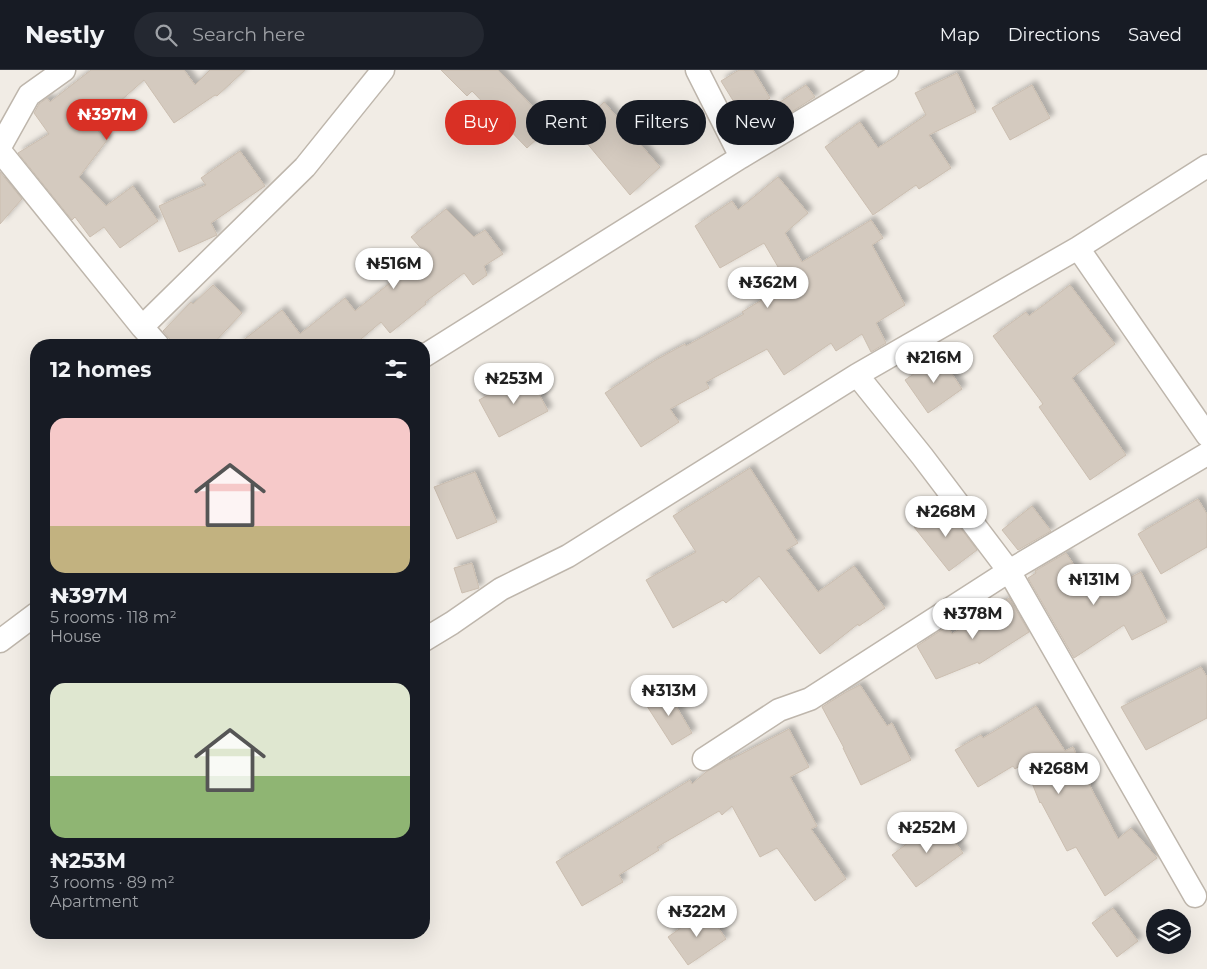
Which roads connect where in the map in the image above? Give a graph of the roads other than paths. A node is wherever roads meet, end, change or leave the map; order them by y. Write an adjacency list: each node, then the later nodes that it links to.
1 (64, 70): 5 (street)
2 (383, 70): 10 (street)
3 (697, 70): 7 (street)
4 (887, 70): 7 (street)
5 (0, 147)
6 (0, 151): 10 (street)
7 (741, 157): 12 (street)
8 (1207, 166): 9 (street)
9 (1078, 248): 13 (street); 14 (street)
10 (142, 327): 11 (street)
11 (153, 339)
12 (430, 352)
13 (857, 375): 16 (street); 18 (street)
14 (1207, 435)
15 (1207, 454): 16 (street)
16 (1009, 571): 20 (street); 21 (street)
17 (30, 618): 19 (street)
18 (430, 636)
19 (0, 641)
20 (704, 759)
21 (1195, 896)

